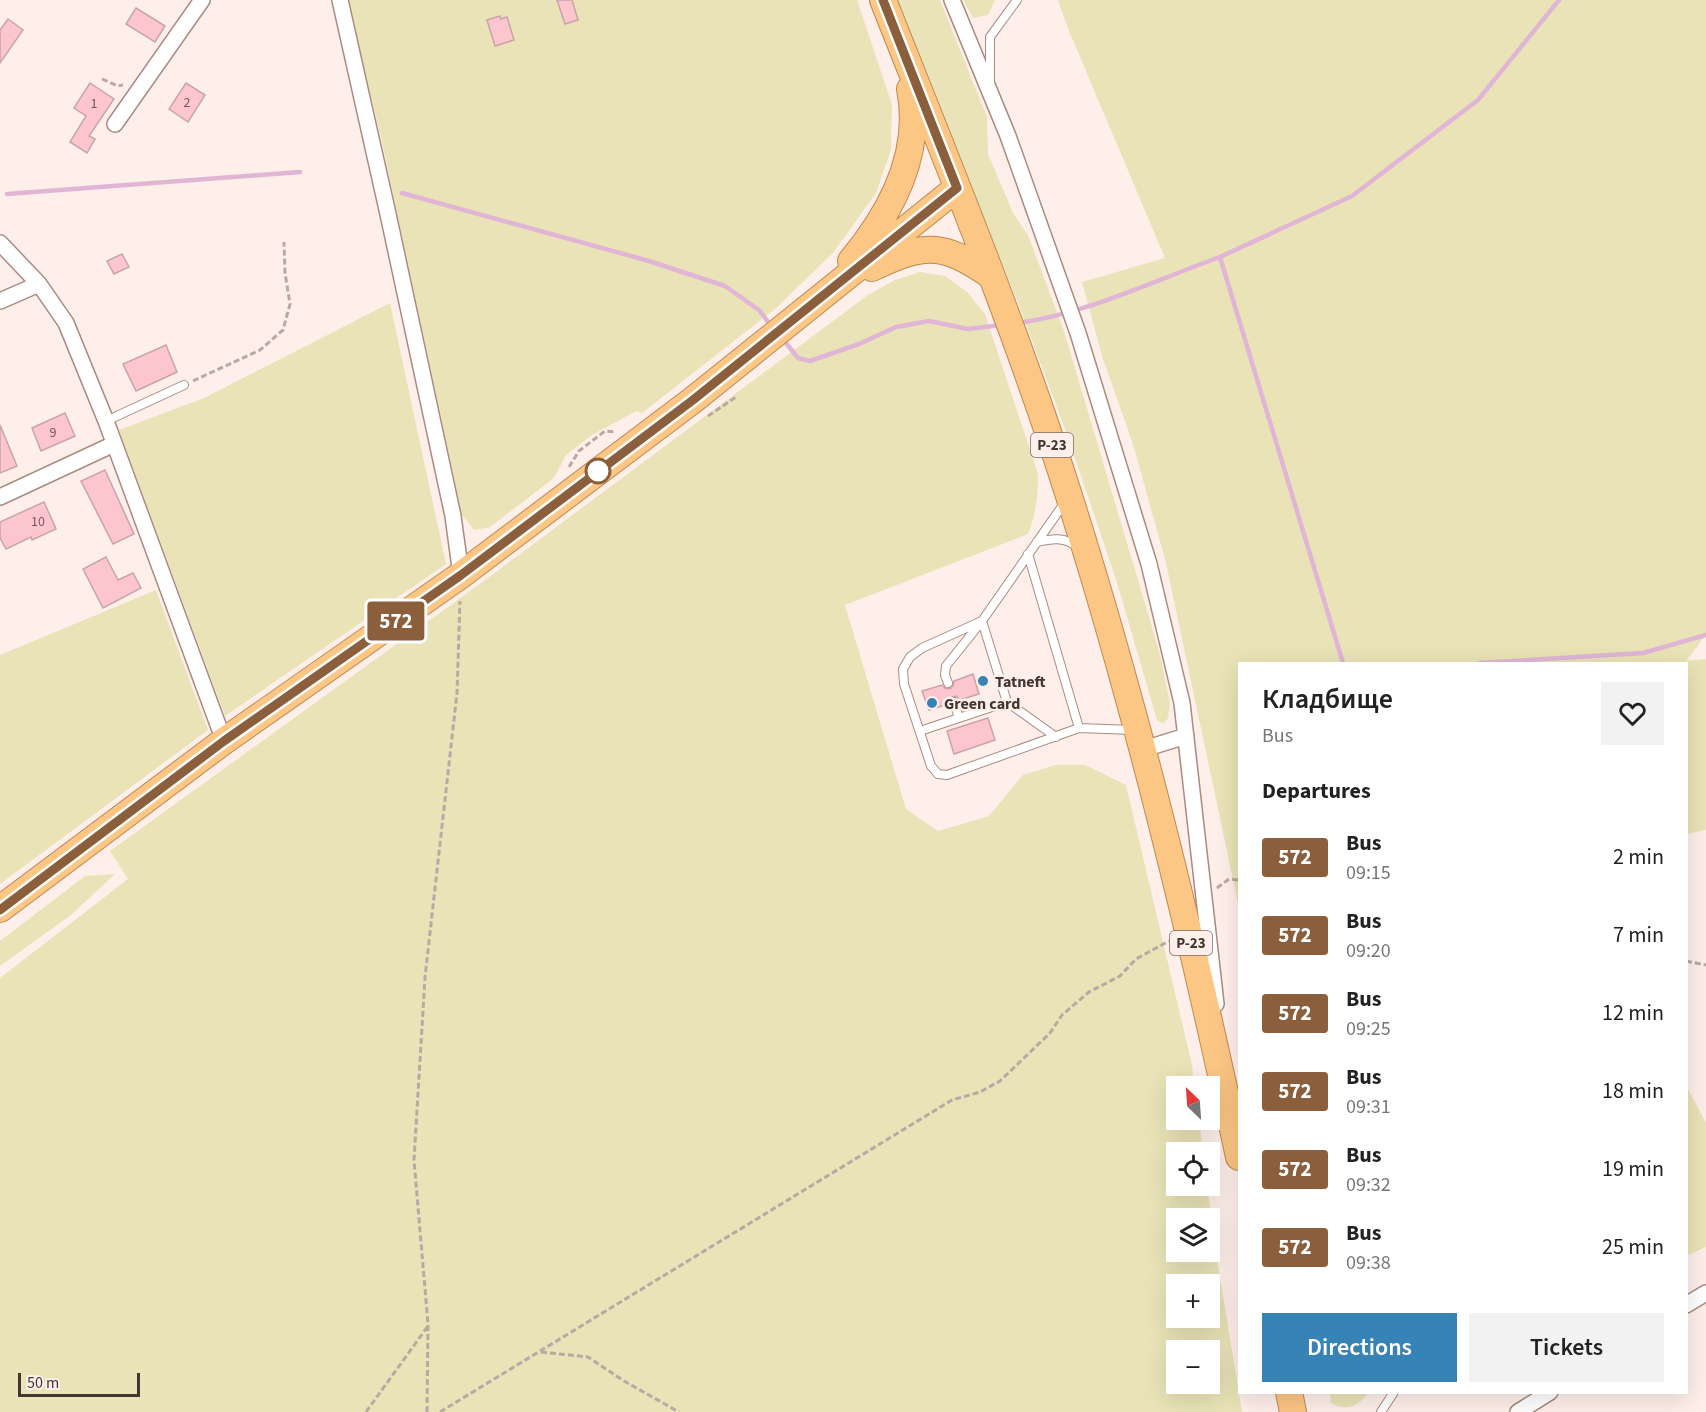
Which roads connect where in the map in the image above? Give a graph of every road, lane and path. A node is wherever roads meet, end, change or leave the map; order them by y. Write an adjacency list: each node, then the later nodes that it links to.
1 (202, 0): 8 (street)
2 (340, 0): 24 (street)
3 (883, 0): 6 (highway, Р-23)
4 (952, 0): 7 (street)
5 (1017, 0): 7 (lane)
6 (902, 47): 9 (highway, Р-23); 14 (highway)
7 (990, 92): 33 (street)
8 (115, 124)
9 (957, 188): 12 (highway, Р-23); 14 (highway)
10 (284, 242): 16 (path)
11 (0, 243): 13 (street)
12 (990, 275): 14 (highway); 19 (highway, Р-23)
13 (39, 284): 15 (street); 17 (street)
14 (818, 300): 24 (highway)
15 (0, 301)
16 (184, 385): 17 (lane)
17 (106, 421): 18 (street)
18 (114, 444): 20 (street); 35 (street)
19 (1069, 496): 21 (lane); 23 (highway, Р-23)
20 (0, 497)
21 (1037, 542): 22 (lane); 23 (lane)
22 (1028, 554): 25 (lane); 30 (lane)
23 (1088, 557): 34 (highway, Р-23)
24 (461, 575): 35 (highway); 44 (path)
25 (982, 621): 26 (lane); 28 (lane); 31 (lane)
26 (948, 683)
27 (954, 702): 29 (lane)
28 (1007, 702): 29 (lane); 32 (lane)
29 (959, 718): 31 (lane)
30 (1078, 728): 32 (lane); 34 (lane)
31 (920, 732): 32 (lane)
32 (1056, 736)
33 (1186, 736): 34 (street); 40 (street)
34 (1141, 739): 37 (highway, Р-23)
35 (224, 741): 36 (highway)
36 (0, 909)
37 (1189, 932): 40 (highway, Р-23); 45 (path)
38 (1688, 961): 39 (path)
39 (1706, 965)
40 (1226, 1094): 41 (highway, Р-23)
41 (1238, 1152)
42 (1706, 1293): 43 (street)
43 (1688, 1304)
44 (428, 1324): 49 (path); 50 (path)
45 (539, 1352): 51 (path); 52 (path)
46 (1289, 1394): 53 (highway)
47 (1393, 1394): 54 (lane)
48 (1547, 1394): 55 (street)
49 (366, 1412)
50 (426, 1412)
51 (440, 1412)
52 (679, 1412)
53 (1293, 1412)
54 (1382, 1412)
55 (1518, 1412)

